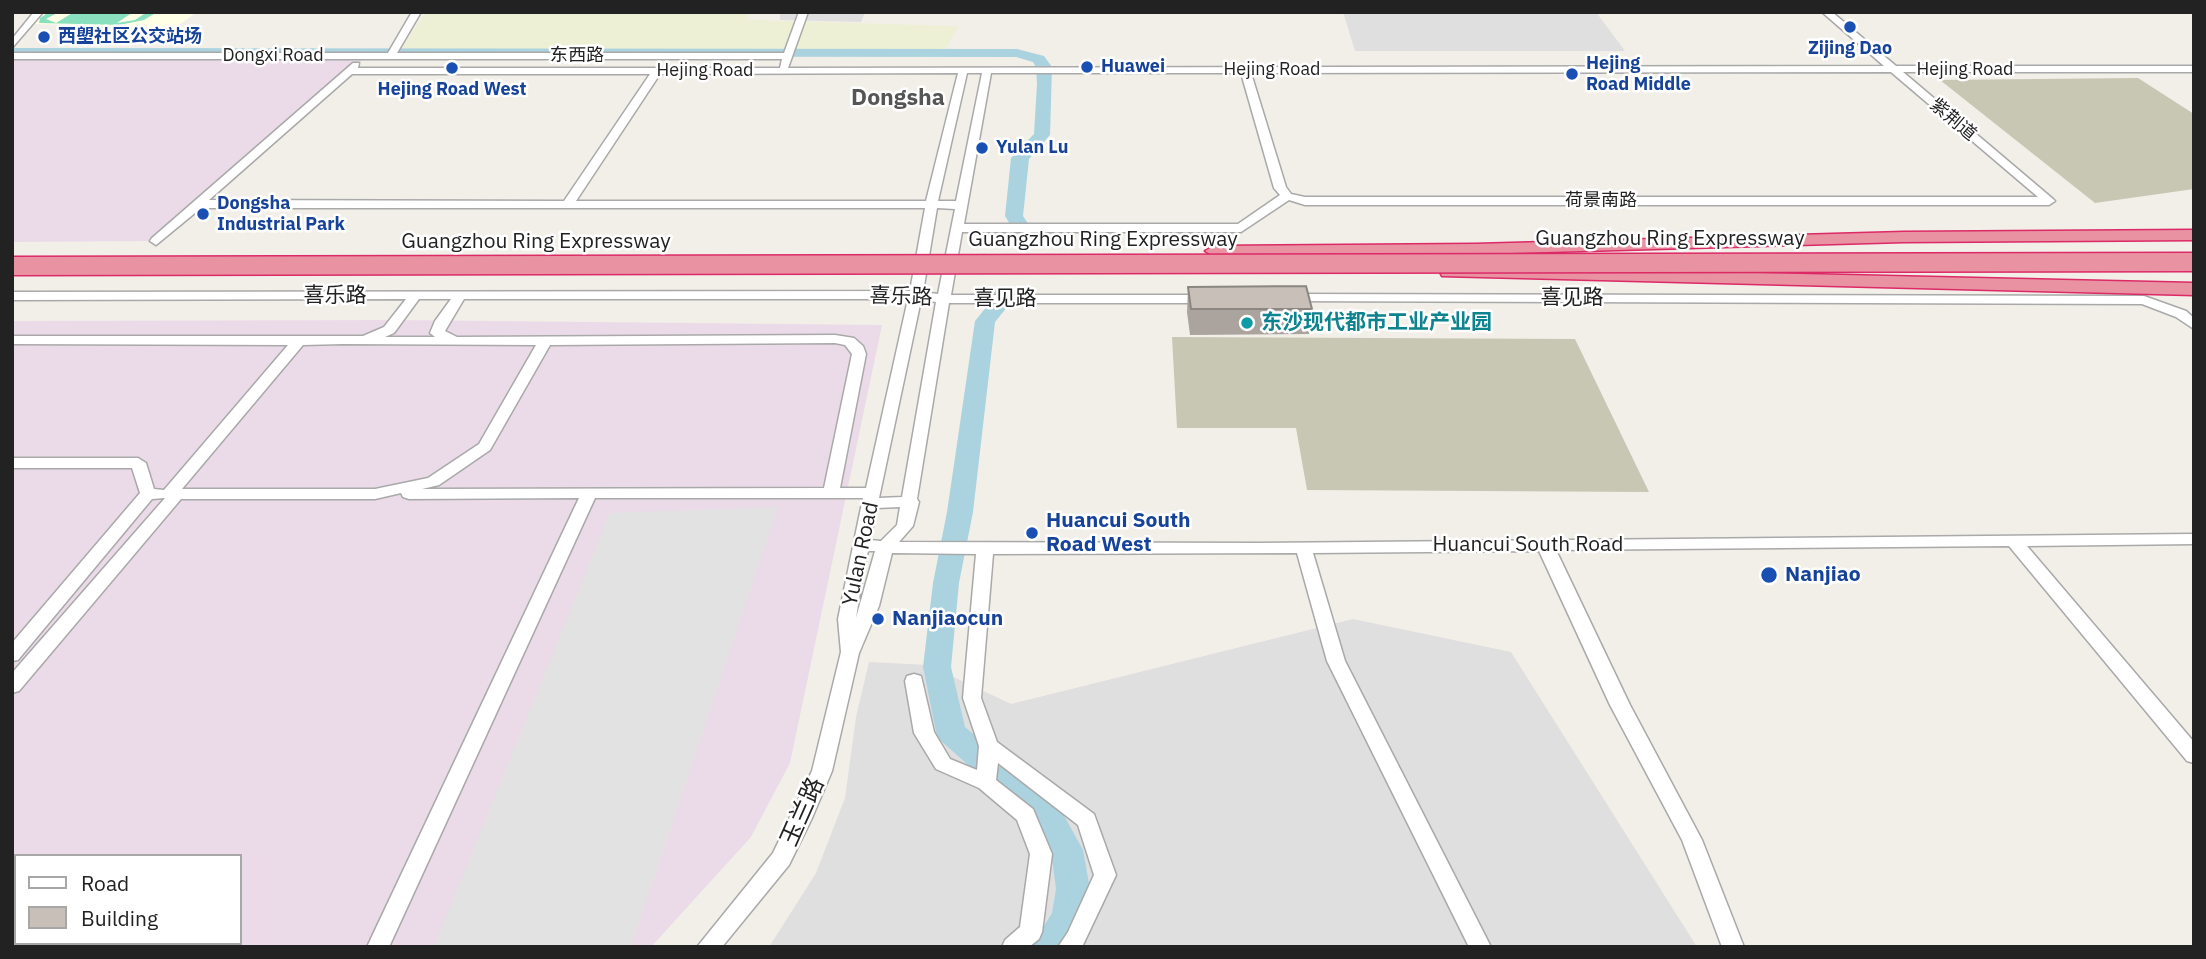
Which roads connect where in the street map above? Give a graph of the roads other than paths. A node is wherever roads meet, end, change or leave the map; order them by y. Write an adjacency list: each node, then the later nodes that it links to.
1 (39, 12): 5 (street)
2 (417, 12): 6 (street)
3 (804, 12): 7 (street)
4 (1826, 12): 11 (street, 紫荆道)
5 (12, 45)
6 (391, 54): 7 (street, 东西路); 9 (street, 东西路)
7 (789, 54): 14 (street)
8 (12, 56): 9 (street, Dongxi Road)
9 (366, 57): 12 (street)
10 (2194, 69): 11 (street, Hejing Road)
11 (1894, 70): 17 (street, Hejing Road); 19 (street, 紫荆道)
12 (350, 71): 13 (street, Hejing Road); 20 (street)
13 (657, 71): 14 (street, Hejing Road); 21 (street)
14 (781, 71): 15 (street, Hejing Road)
15 (963, 71): 16 (street, Hejing Road); 23 (street, Yulan Road)
16 (987, 71): 17 (street, Hejing Road); 22 (street, Yulan Road)
17 (1245, 71): 18 (street)
18 (1287, 196): 19 (street, 荷景南路); 25 (street)
19 (2049, 201)
20 (198, 204): 21 (street); 28 (street)
21 (568, 204): 23 (street)
22 (961, 205): 23 (street); 25 (street, Yulan Road)
23 (932, 206): 44 (street, Yulan Road)
24 (2194, 222): 27 (highway)
25 (957, 228): 40 (street, Yulan Road)
26 (2194, 235): 27 (highway)
27 (1998, 236): 29 (highway)
28 (156, 241)
29 (1214, 251): 30 (highway, Guangzhou Ring Expressway); 31 (highway, Guangzhou Ring Expressway)
30 (2194, 251)
31 (12, 255)
32 (2194, 262): 33 (highway, Guangzhou Ring Expressway, bridge)
33 (1106, 263): 34 (highway, Guangzhou Ring Expressway, bridge); 36 (highway, bridge)
34 (12, 267)
35 (2194, 275): 36 (highway)
36 (1649, 276): 37 (highway)
37 (2194, 289)
38 (12, 296): 42 (street, 喜乐路)
39 (1279, 298): 46 (street, 喜见路)
40 (943, 299): 41 (street, 喜见路); 44 (street, 喜乐路); 59 (street, Yulan Road)
41 (1217, 299)
42 (413, 300): 43 (street, 喜乐路); 45 (street, 喜乐路); 49 (street)
43 (458, 300): 44 (street, 喜乐路); 50 (street)
44 (915, 300): 58 (street, Yulan Road)
45 (12, 304)
46 (2194, 325)
47 (12, 340): 48 (street)
48 (299, 341): 49 (street); 55 (street)
49 (346, 341): 50 (street)
50 (464, 341): 51 (street)
51 (545, 341): 53 (street); 56 (street)
52 (12, 463): 54 (street)
53 (831, 493): 57 (street); 58 (street)
54 (148, 494): 55 (street); 68 (street)
55 (173, 494): 56 (street); 70 (street)
56 (375, 494): 57 (street)
57 (588, 496): 74 (street)
58 (872, 498): 59 (street); 62 (street, Yulan Road)
59 (911, 502): 64 (street, Yulan Road)
60 (2194, 539): 61 (street, Huancui South Road)
61 (2014, 541): 63 (street, Huancui South Road); 72 (street)
62 (862, 545): 64 (street, Huancui South Road); 67 (street, Yulan Road)
63 (1545, 546): 65 (street, Huancui South Road); 79 (street)
64 (886, 547): 66 (street, Huancui South Road); 67 (street, Yulan Road)
65 (1303, 547): 66 (street, Huancui South Road); 78 (street)
66 (981, 548): 71 (street)
67 (850, 653): 75 (street, 玉兰路)
68 (12, 655)
69 (914, 681): 73 (street)
70 (12, 686)
71 (989, 746): 73 (street); 77 (street)
72 (2194, 756)
73 (986, 783): 76 (street)
74 (378, 947)
75 (708, 947)
76 (1013, 947)
77 (1069, 947)
78 (1480, 947)
79 (1733, 947)

